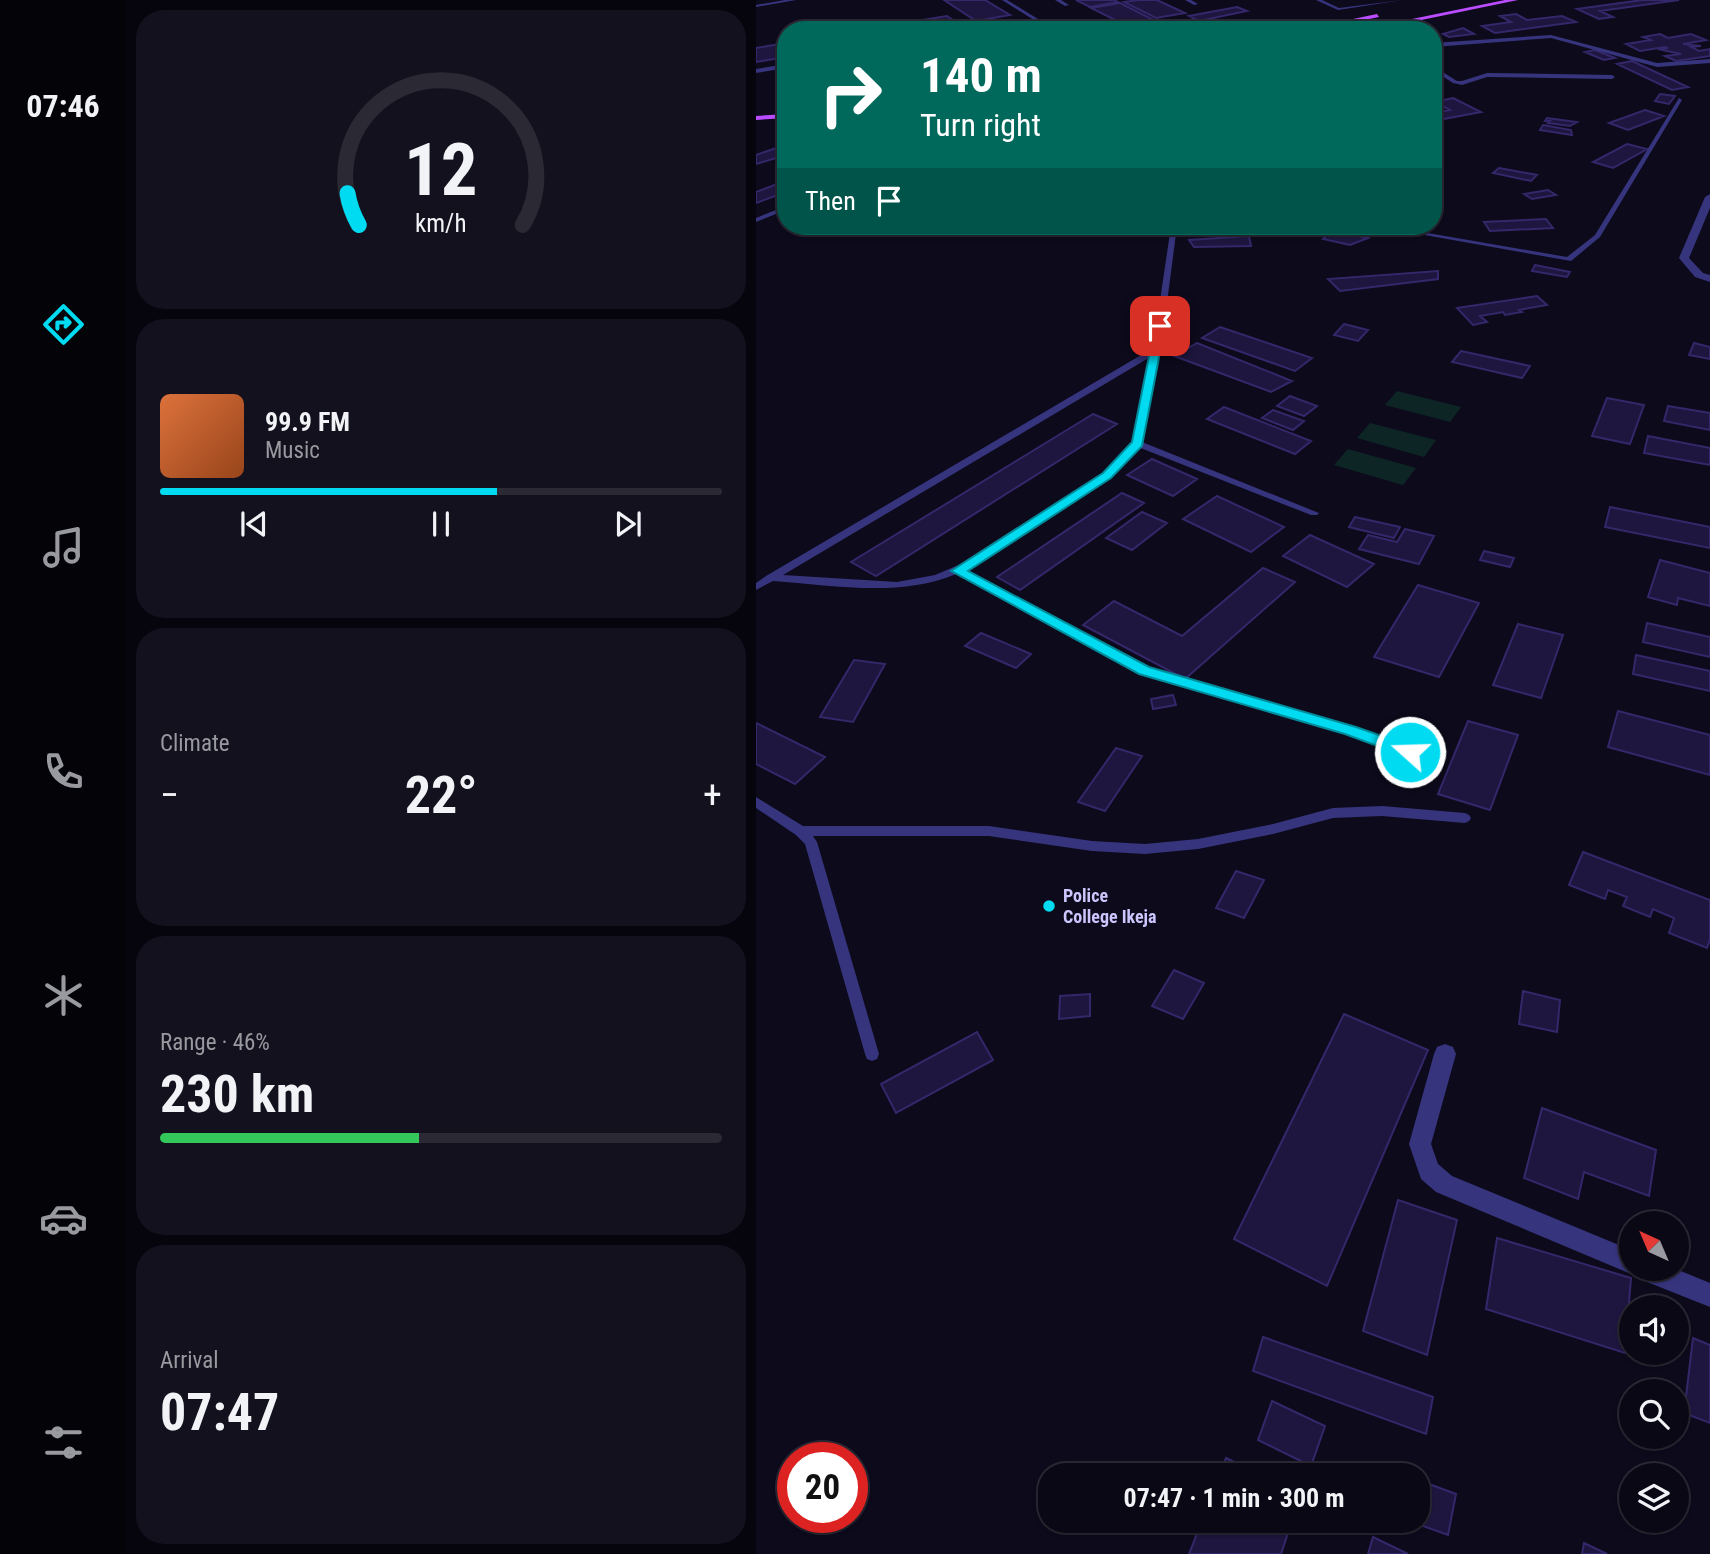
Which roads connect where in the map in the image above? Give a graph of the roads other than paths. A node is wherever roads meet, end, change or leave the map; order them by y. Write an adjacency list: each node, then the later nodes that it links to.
1 (794, 0): 15 (lane)
2 (1004, 0): 19 (lane)
3 (1057, 0): 14 (lane)
4 (1187, 0): 13 (lane)
5 (1318, 0): 12 (lane)
6 (1340, 0): 12 (lane)
7 (1372, 0): 16 (lane)
8 (1401, 0): 16 (lane)
9 (1480, 0): 17 (main road)
10 (1491, 0): 11 (main road)
11 (1513, 0): 17 (main road)
12 (1325, 3): 16 (lane)
13 (1196, 4)
14 (1067, 5)
15 (756, 6)
16 (1334, 7)
17 (1468, 9): 21 (main road)
18 (1388, 13): 20 (main road)
19 (1039, 21)
20 (1348, 21)
21 (1407, 21)
22 (1442, 44): 23 (lane)
23 (1710, 61)
24 (777, 68): 25 (lane)
25 (756, 71)
26 (1442, 74): 27 (lane)
27 (1612, 78)
28 (1679, 100): 35 (lane)
29 (777, 117): 30 (main road)
30 (756, 118)
31 (1710, 197): 36 (street)
32 (777, 212): 33 (lane)
33 (756, 220)
34 (1173, 235): 37 (lane)
35 (1429, 235)
36 (1710, 279)
37 (1157, 349): 38 (lane); 41 (lane)
38 (1138, 443): 39 (lane); 40 (lane)
39 (1314, 513)
40 (958, 571): 41 (lane); 43 (lane)
41 (769, 578): 42 (lane)
42 (756, 587)
43 (1410, 752)
44 (756, 802): 46 (lane)
45 (1465, 818): 46 (lane)
46 (802, 831): 47 (lane)
47 (873, 1054)
48 (1445, 1054): 49 (street)
49 (1619, 1257)
50 (1676, 1281): 51 (street)
51 (1710, 1295)

